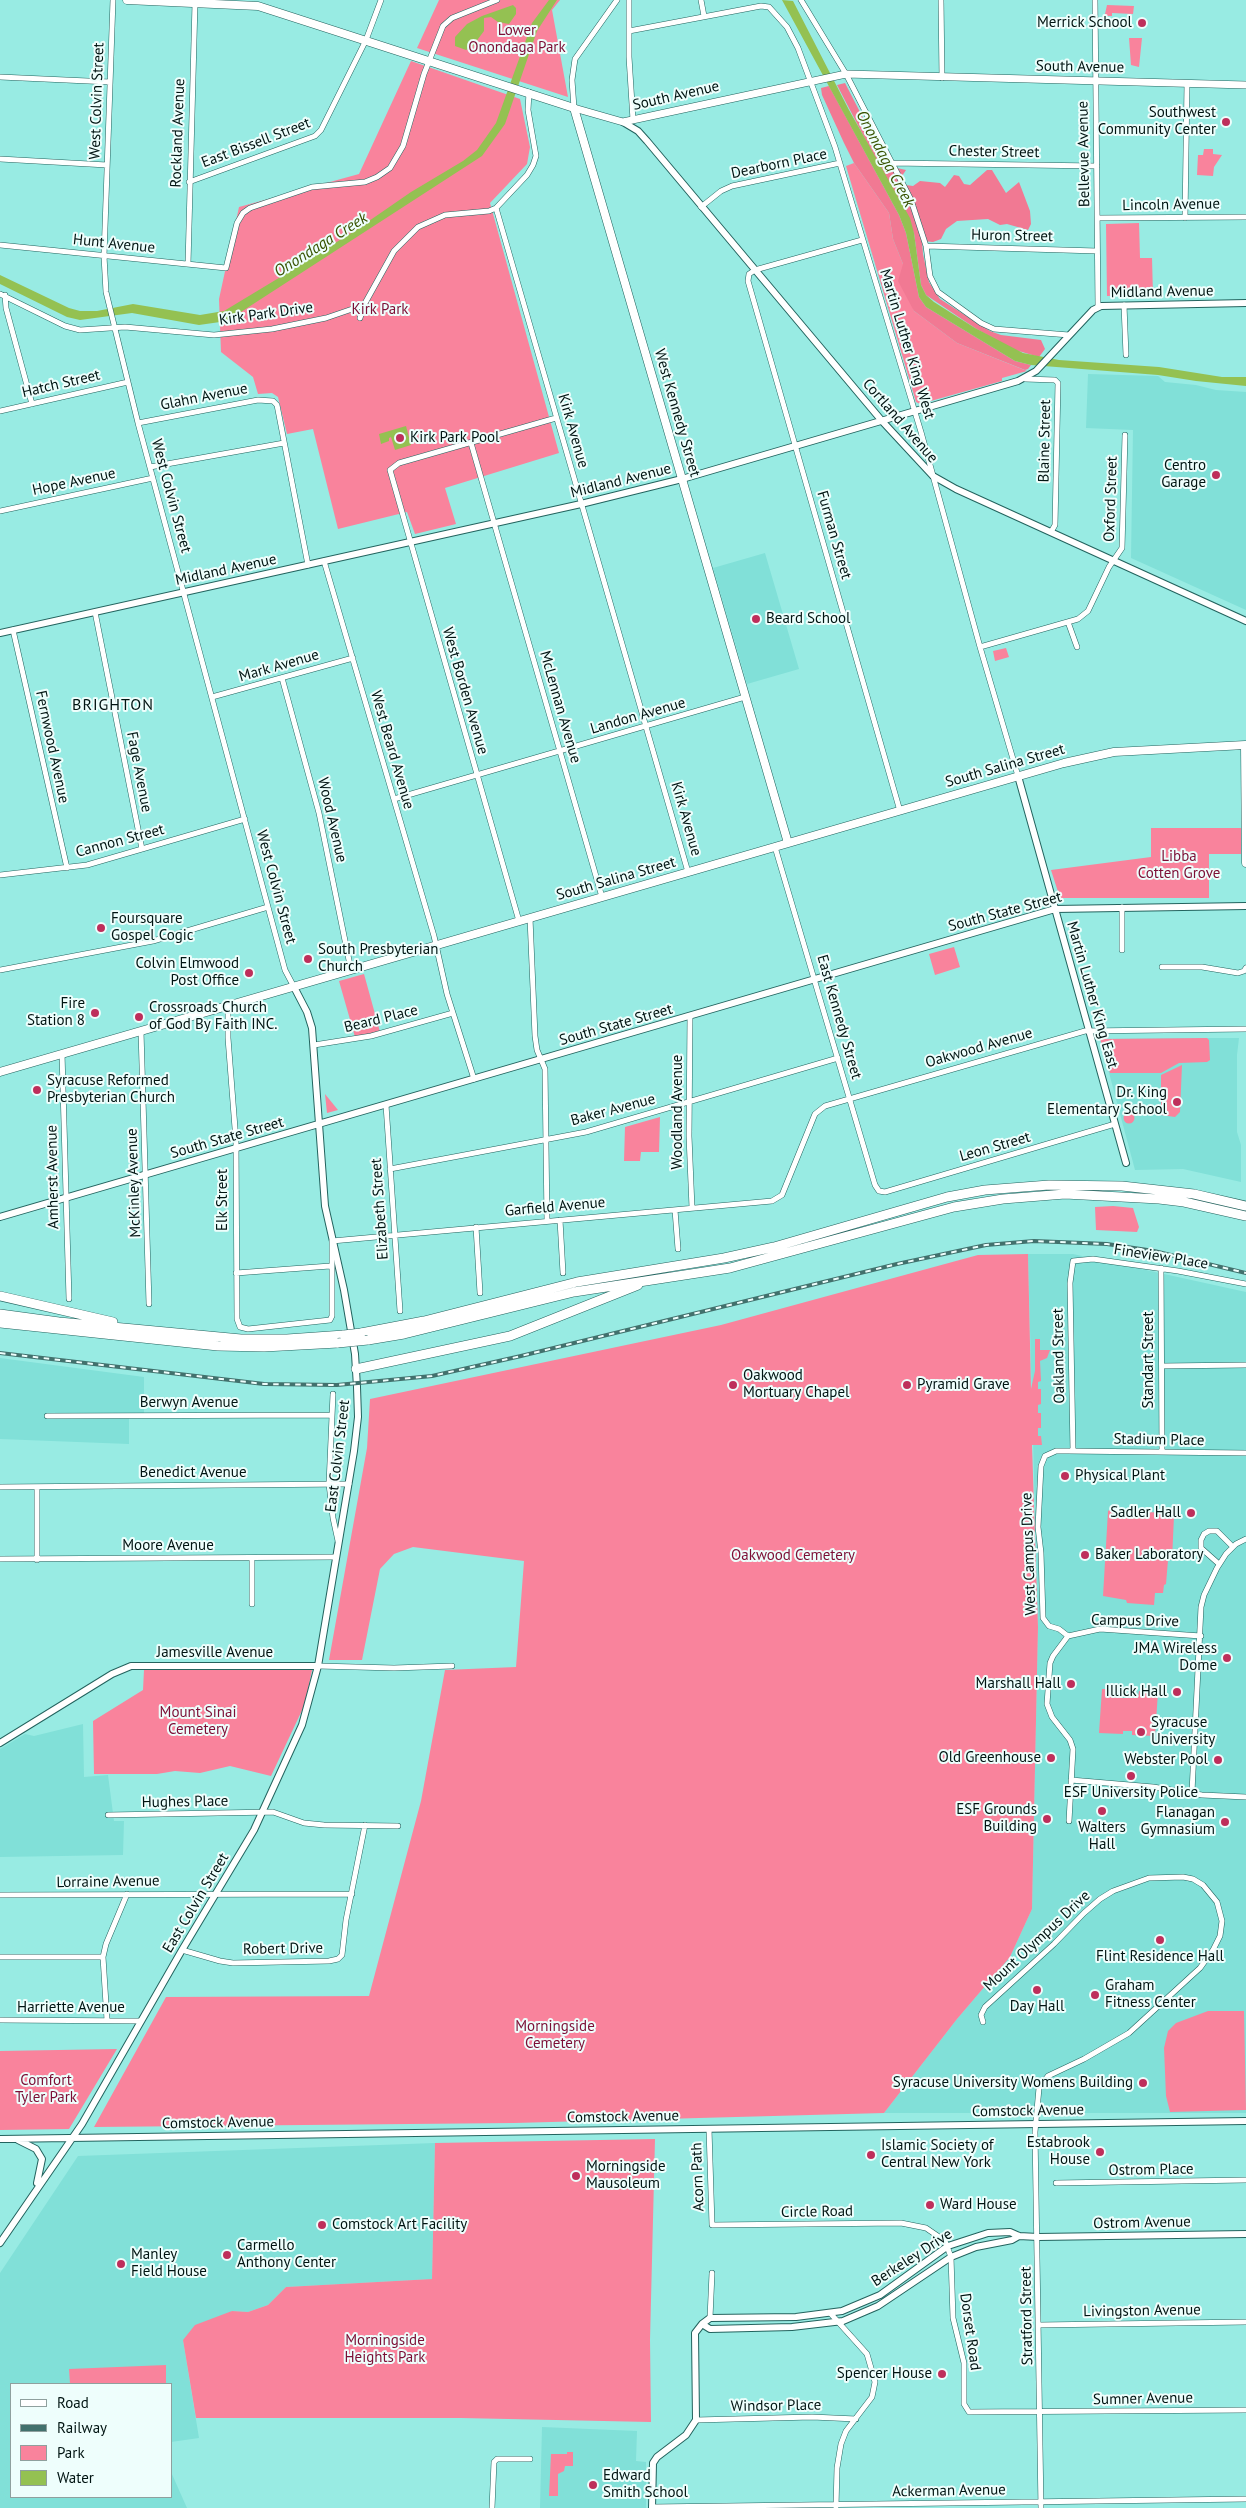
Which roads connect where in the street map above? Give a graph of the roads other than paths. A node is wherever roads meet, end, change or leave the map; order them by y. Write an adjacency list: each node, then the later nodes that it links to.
1 (113, 0): 20 (street, West Colvin Street)
2 (127, 0): 11 (main road, South Avenue)
3 (381, 0): 15 (street, East Bissell Street)
4 (497, 0): 16 (street)
5 (617, 0): 26 (street, West Kennedy Street)
6 (629, 0): 14 (street)
7 (701, 0): 13 (street)
8 (801, 0): 17 (street)
9 (941, 0): 19 (street)
10 (1095, 0): 22 (street, Bellevue Avenue)
11 (195, 3): 12 (main road, South Avenue); 35 (street, Rockland Avenue)
12 (260, 3): 15 (main road, South Avenue)
13 (704, 16): 14 (street); 21 (street, Martin Luther King West)
14 (629, 31): 27 (street)
15 (366, 40): 16 (main road, South Avenue); 35 (street, East Bissell Street)
16 (429, 61): 25 (main road, South Avenue); 46 (street, Hunt Avenue)
17 (843, 74): 19 (main road, South Avenue); 21 (main road, South Avenue); 31 (street)
18 (0, 77): 20 (street)
19 (942, 78): 22 (main road, South Avenue)
20 (110, 82): 33 (street, West Colvin Street)
21 (809, 82): 27 (main road, South Avenue); 32 (street, Martin Luther King West)
22 (1096, 82): 23 (main road, South Avenue); 34 (street, Bellevue Avenue)
23 (1187, 84): 24 (main road, South Avenue); 40 (street)
24 (1246, 85)
25 (526, 91): 26 (main road, South Avenue); 36 (street)
26 (574, 108): 28 (main road, South Avenue); 72 (main road, West Kennedy Street)
27 (633, 120): 28 (main road, South Avenue); 29 (street)
28 (623, 122): 29 (street, Cortland Avenue)
29 (638, 131): 37 (street, Cortland Avenue)
30 (0, 159): 33 (street)
31 (890, 163): 34 (street, Chester Street); 43 (street)
32 (840, 164): 37 (street, Dearborn Place); 41 (street, Martin Luther King West)
33 (107, 165): 45 (street, West Colvin Street)
34 (1097, 166): 39 (street, Bellevue Avenue)
35 (190, 182): 46 (street, Rockland Avenue)
36 (496, 208): 50 (street); 62 (street, Kirk Avenue)
37 (701, 208): 47 (street, Cortland Avenue)
38 (1246, 217): 40 (street, Lincoln Avenue)
39 (1097, 218): 40 (street, Lincoln Avenue); 44 (street, Bellevue Avenue)
40 (1185, 218)
41 (862, 240): 47 (street); 61 (street, Martin Luther King West)
42 (0, 245): 45 (street, Hunt Avenue)
43 (926, 246): 44 (street, Huron Street); 55 (street)
44 (1097, 251): 52 (street, Bellevue Avenue)
45 (104, 256): 46 (street, Hunt Avenue); 54 (street, West Colvin Street)
46 (188, 264)
47 (755, 270): 63 (street, Cortland Avenue); 68 (street, Furman Street)
48 (3, 294): 54 (street, Kirk Park Drive); 59 (street)
49 (1246, 303): 51 (street, Midland Avenue)
50 (364, 305): 53 (street); 54 (street, Kirk Park Drive)
51 (1124, 305): 52 (street, Midland Avenue); 56 (street)
52 (1098, 307): 55 (street, Midland Avenue)
53 (360, 318)
54 (115, 327): 58 (street, West Colvin Street)
55 (1069, 335): 57 (street, Midland Avenue)
56 (1126, 355)
57 (1025, 379): 61 (street, Midland Avenue); 76 (street, Blaine Street)
58 (128, 382): 59 (street, Hatch Street); 64 (street, West Colvin Street)
59 (32, 404): 60 (street, Hatch Street)
60 (0, 410)
61 (915, 411): 63 (street, Midland Avenue); 70 (street, Martin Luther King West)
62 (556, 418): 67 (street); 73 (street, Kirk Avenue)
63 (882, 420): 68 (street, Midland Avenue); 70 (street, Cortland Avenue)
64 (138, 423): 66 (street, Glahn Avenue); 69 (street, West Colvin Street)
65 (1125, 435): 79 (street, Oxford Street)
66 (284, 443): 69 (street); 80 (street)
67 (471, 443): 75 (street, McLennan Avenue); 77 (street, West Borden Avenue)
68 (795, 446): 72 (street, Midland Avenue); 99 (street, Furman Street)
69 (150, 467): 71 (street, West Colvin Street)
70 (933, 476): 76 (street, Cortland Avenue); 87 (street, Martin Luther King West)
71 (153, 478): 74 (street, Hope Avenue); 81 (street, West Colvin Street)
72 (682, 479): 73 (street, Midland Avenue); 92 (main road, West Kennedy Street)
73 (581, 504): 75 (street, Midland Avenue); 93 (street, Kirk Avenue)
74 (0, 512)
75 (494, 524): 77 (street, Midland Avenue); 95 (street, McLennan Avenue)
76 (1051, 532): 79 (street, Cortland Avenue)
77 (409, 543): 78 (street, Midland Avenue); 96 (street, West Borden Avenue)
78 (324, 561): 80 (street, Midland Avenue); 89 (street, West Beard Avenue)
79 (1114, 561): 83 (street, Cortland Avenue); 84 (street, Oxford Street)
80 (308, 565): 81 (street, Midland Avenue)
81 (184, 592): 82 (street, Midland Avenue); 91 (street, West Colvin Street)
82 (95, 612): 85 (street, Midland Avenue); 104 (street, Fage Avenue)
83 (1246, 621)
84 (1068, 622): 87 (street, Oxford Street); 88 (street)
85 (13, 630): 86 (street, Midland Avenue); 106 (street, Fernwood Avenue)
86 (0, 633)
87 (980, 647): 97 (street, Martin Luther King West)
88 (1076, 647)
89 (353, 658): 90 (street, Mark Avenue); 98 (street, West Beard Avenue)
90 (282, 678): 91 (street, Mark Avenue); 120 (street, Wood Avenue)
91 (212, 697): 101 (street, West Colvin Street)
92 (745, 697): 93 (street, Landon Avenue); 102 (main road, West Kennedy Street)
93 (646, 727): 95 (street, Landon Avenue); 107 (street, Kirk Avenue)
94 (1245, 745): 97 (main road, South Salina Street); 100 (main road)
95 (559, 751): 96 (street, Landon Avenue); 109 (street, McLennan Avenue)
96 (477, 776): 98 (street, Landon Avenue); 115 (street, West Borden Avenue)
97 (1018, 776): 99 (main road, South Salina Street); 113 (street, Martin Luther King East)
98 (394, 799): 116 (street, West Beard Avenue)
99 (900, 811): 102 (main road, South Salina Street)
100 (1246, 812): 105 (main road)
101 (245, 819): 104 (street, Cannon Street); 111 (street, West Colvin Street)
102 (788, 843): 103 (main road, South Salina Street)
103 (775, 847): 107 (main road, South Salina Street); 122 (street, East Kennedy Street)
104 (142, 849): 106 (street, Cannon Street)
105 (1246, 863)
106 (67, 868): 108 (street, Cannon Street)
107 (688, 872): 109 (main road, South Salina Street)
108 (0, 875)
109 (602, 897): 114 (main road, South Salina Street)
110 (1246, 906): 112 (street, South State Street)
111 (268, 907): 119 (street); 123 (street, West Colvin Street)
112 (1122, 907): 113 (street, South State Street); 117 (street)
113 (1055, 909): 122 (street, South State Street); 129 (street, Martin Luther King East)
114 (530, 918): 115 (main road, South Salina Street); 133 (street)
115 (519, 921): 116 (main road, South Salina Street)
116 (436, 946): 120 (main road, South Salina Street); 125 (street, West Beard Avenue)
117 (1122, 950)
118 (1162, 967): 121 (street)
119 (0, 970)
120 (351, 970): 123 (main road, South Salina Street)
121 (1245, 970)
122 (814, 979): 126 (street, South State Street); 132 (street, East Kennedy Street)
123 (294, 987): 124 (main road, South Salina Street); 130 (street, East Colvin Street)
124 (228, 1006): 128 (main road, South Salina Street); 142 (street, Elk Street)
125 (453, 1013): 130 (street, Beard Place); 135 (street, West Beard Avenue)
126 (690, 1016): 133 (street, South State Street); 137 (street, Woodland Avenue)
127 (1246, 1029): 129 (street, Oakwood Avenue)
128 (141, 1031): 131 (main road, South Salina Street); 145 (street, McKinley Avenue)
129 (1089, 1031): 136 (street, Oakwood Avenue); 139 (street, Martin Luther King East)
130 (314, 1045): 140 (street, East Colvin Street)
131 (62, 1054): 134 (main road, South Salina Street); 148 (street, Amherst Avenue)
132 (838, 1058): 136 (street, East Kennedy Street); 137 (street, Baker Avenue)
133 (541, 1059): 135 (street, South State Street); 141 (street)
134 (0, 1072)
135 (474, 1079): 138 (street, South State Street)
136 (850, 1099): 146 (street, East Kennedy Street); 147 (street, Oakwood Avenue)
137 (690, 1102): 141 (street, Baker Avenue); 150 (street, Woodland Avenue)
138 (386, 1105): 140 (street, South State Street); 144 (street, Elizabeth Street)
139 (1115, 1124): 143 (street, Martin Luther King East); 146 (street, Leon Street)
140 (319, 1125): 142 (street, South State Street); 158 (street, East Colvin Street)
141 (545, 1139): 144 (street, Baker Avenue); 155 (street)
142 (236, 1148): 145 (street, South State Street); 163 (street, Elk Street)
143 (1126, 1163)
144 (390, 1170): 157 (street, Elizabeth Street)
145 (146, 1174): 148 (street, South State Street); 172 (street, McKinley Avenue)
146 (881, 1192)
147 (780, 1197): 150 (street, Garfield Avenue)
148 (66, 1198): 153 (street, South State Street); 171 (street, Amherst Avenue)
149 (1246, 1206): 177 (highway, bridge)
150 (692, 1208): 151 (street, Garfield Avenue)
151 (675, 1210): 154 (street, Garfield Avenue); 159 (street)
152 (1246, 1216): 165 (highway)
153 (0, 1217)
154 (560, 1220): 155 (street, Garfield Avenue); 164 (street)
155 (547, 1221): 156 (street, Garfield Avenue)
156 (476, 1227): 157 (street, Garfield Avenue); 169 (street)
157 (395, 1235): 158 (street, Garfield Avenue); 173 (street, Elizabeth Street)
158 (332, 1241): 161 (street, East Colvin Street); 166 (street, East Colvin Street)
159 (678, 1249)
160 (1073, 1260): 162 (street, Fineview Place); 184 (street, Oakland Street)
161 (330, 1266): 163 (street); 167 (street, East Colvin Street)
162 (1161, 1268): 168 (street, Fineview Place); 179 (street, Standart Street)
163 (236, 1273): 176 (street, Elk Street)
164 (563, 1273)
165 (648, 1281): 175 (highway, bridge); 180 (highway)
166 (342, 1282): 167 (street); 180 (street, East Colvin Street)
167 (330, 1283): 176 (street, East Colvin Street)
168 (1246, 1284)
169 (480, 1294)
170 (0, 1296): 177 (highway)
171 (69, 1299)
172 (149, 1304)
173 (400, 1311)
174 (0, 1314): 177 (highway)
175 (0, 1323)
176 (248, 1329)
177 (160, 1331)
178 (1246, 1365): 179 (street)
179 (1162, 1366): 185 (street, Standart Street)
180 (356, 1369): 188 (street, East Colvin Street)
181 (333, 1394): 182 (street, East Colvin Street)
182 (332, 1415): 183 (street, Berwyn Avenue); 187 (street, East Colvin Street)
183 (47, 1416)
184 (1073, 1451): 185 (street, Stadium Place); 200 (street, West Campus Drive)
185 (1162, 1452): 186 (street, Stadium Place)
186 (1246, 1453)
187 (329, 1484): 188 (street, Benedict Avenue); 190 (street, Benedict Avenue); 192 (street, East Colvin Street)
188 (349, 1484): 192 (street, East Colvin Street)
189 (0, 1487): 190 (street, Benedict Avenue)
190 (37, 1487): 197 (street)
191 (1246, 1539): 193 (street)
192 (339, 1545): 195 (street, East Colvin Street)
193 (1233, 1547): 198 (street); 198 (street)
194 (252, 1558): 195 (street, Moore Avenue); 197 (street, Moore Avenue); 199 (street)
195 (336, 1558): 202 (street, East Colvin Street)
196 (0, 1559): 197 (street, Moore Avenue)
197 (38, 1560)
198 (1219, 1564): 201 (street)
199 (252, 1604)
200 (1068, 1636): 201 (street, Campus Drive); 205 (street)
201 (1201, 1636): 206 (street)
202 (318, 1666): 203 (street, Jamesville Avenue); 204 (street, Jamesville Avenue); 208 (street, East Colvin Street)
203 (452, 1666)
204 (0, 1743)
205 (1071, 1780): 206 (street); 210 (street)
206 (1192, 1792): 207 (street)
207 (1246, 1797)
208 (263, 1813): 209 (street, Hughes Place); 211 (street, Hughes Place); 214 (street, East Colvin Street)
209 (108, 1816)
210 (1069, 1821)
211 (365, 1825): 212 (street, Hughes Place); 215 (street, Robert Drive)
212 (398, 1826)
213 (127, 1894): 214 (street, Lorraine Avenue); 216 (street, Lorraine Avenue); 219 (street)
214 (215, 1894): 215 (street, Lorraine Avenue); 217 (street, East Colvin Street)
215 (352, 1894): 217 (street, Robert Drive)
216 (0, 1895)
217 (182, 1950): 222 (street, East Colvin Street)
218 (0, 1957): 219 (street)
219 (103, 1957): 221 (street)
220 (0, 2020): 221 (street, Harriette Avenue)
221 (107, 2020): 222 (street, Harriette Avenue)
222 (141, 2021): 228 (street, East Colvin Street)
223 (983, 2022): 225 (street, Mount Olympus Drive)
224 (1246, 2120): 225 (street, Comstock Avenue)
225 (1036, 2124): 226 (street, Comstock Avenue); 236 (street, Stratford Street)
226 (710, 2129): 228 (street, Comstock Avenue); 233 (street, Acorn Path)
227 (15, 2138): 228 (street, Comstock Avenue); 229 (street, Comstock Avenue); 232 (street)
228 (72, 2138): 232 (street, East Colvin Street)
229 (0, 2139)
230 (1246, 2180): 231 (street, Ostrom Place)
231 (1056, 2183)
232 (34, 2192): 237 (street, East Colvin Street)
233 (712, 2225): 238 (street, Circle Road)
234 (1246, 2234): 236 (street, Ostrom Avenue)
235 (1018, 2236): 236 (street, Berkeley Drive); 238 (street, Berkeley Drive); 239 (street, Berkeley Drive)
236 (1038, 2237): 246 (street, Stratford Street)
237 (0, 2243)
238 (948, 2246): 239 (street, Dorset Road); 241 (street, Berkeley Drive)
239 (951, 2257): 243 (street, Berkeley Drive); 248 (street, Dorset Road)
240 (712, 2273): 242 (street)
241 (831, 2314): 242 (street, Berkeley Drive); 243 (street)
242 (710, 2318): 245 (street)
243 (837, 2322): 245 (street, Berkeley Drive); 249 (street)
244 (1246, 2322): 246 (street, Livingston Avenue)
245 (702, 2324): 250 (street)
246 (1039, 2325): 248 (street, Stratford Street)
247 (1246, 2410): 248 (street, Sumner Avenue)
248 (1041, 2412): 253 (street, Stratford Street)
249 (856, 2419): 250 (street, Windsor Place); 254 (street)
250 (696, 2420): 256 (street)
251 (530, 2459): 255 (street)
252 (1246, 2499): 253 (street, Ackerman Avenue)
253 (1041, 2505): 254 (street, Ackerman Avenue)
254 (836, 2507): 256 (street, Ackerman Avenue)
255 (492, 2508)
256 (652, 2508)

